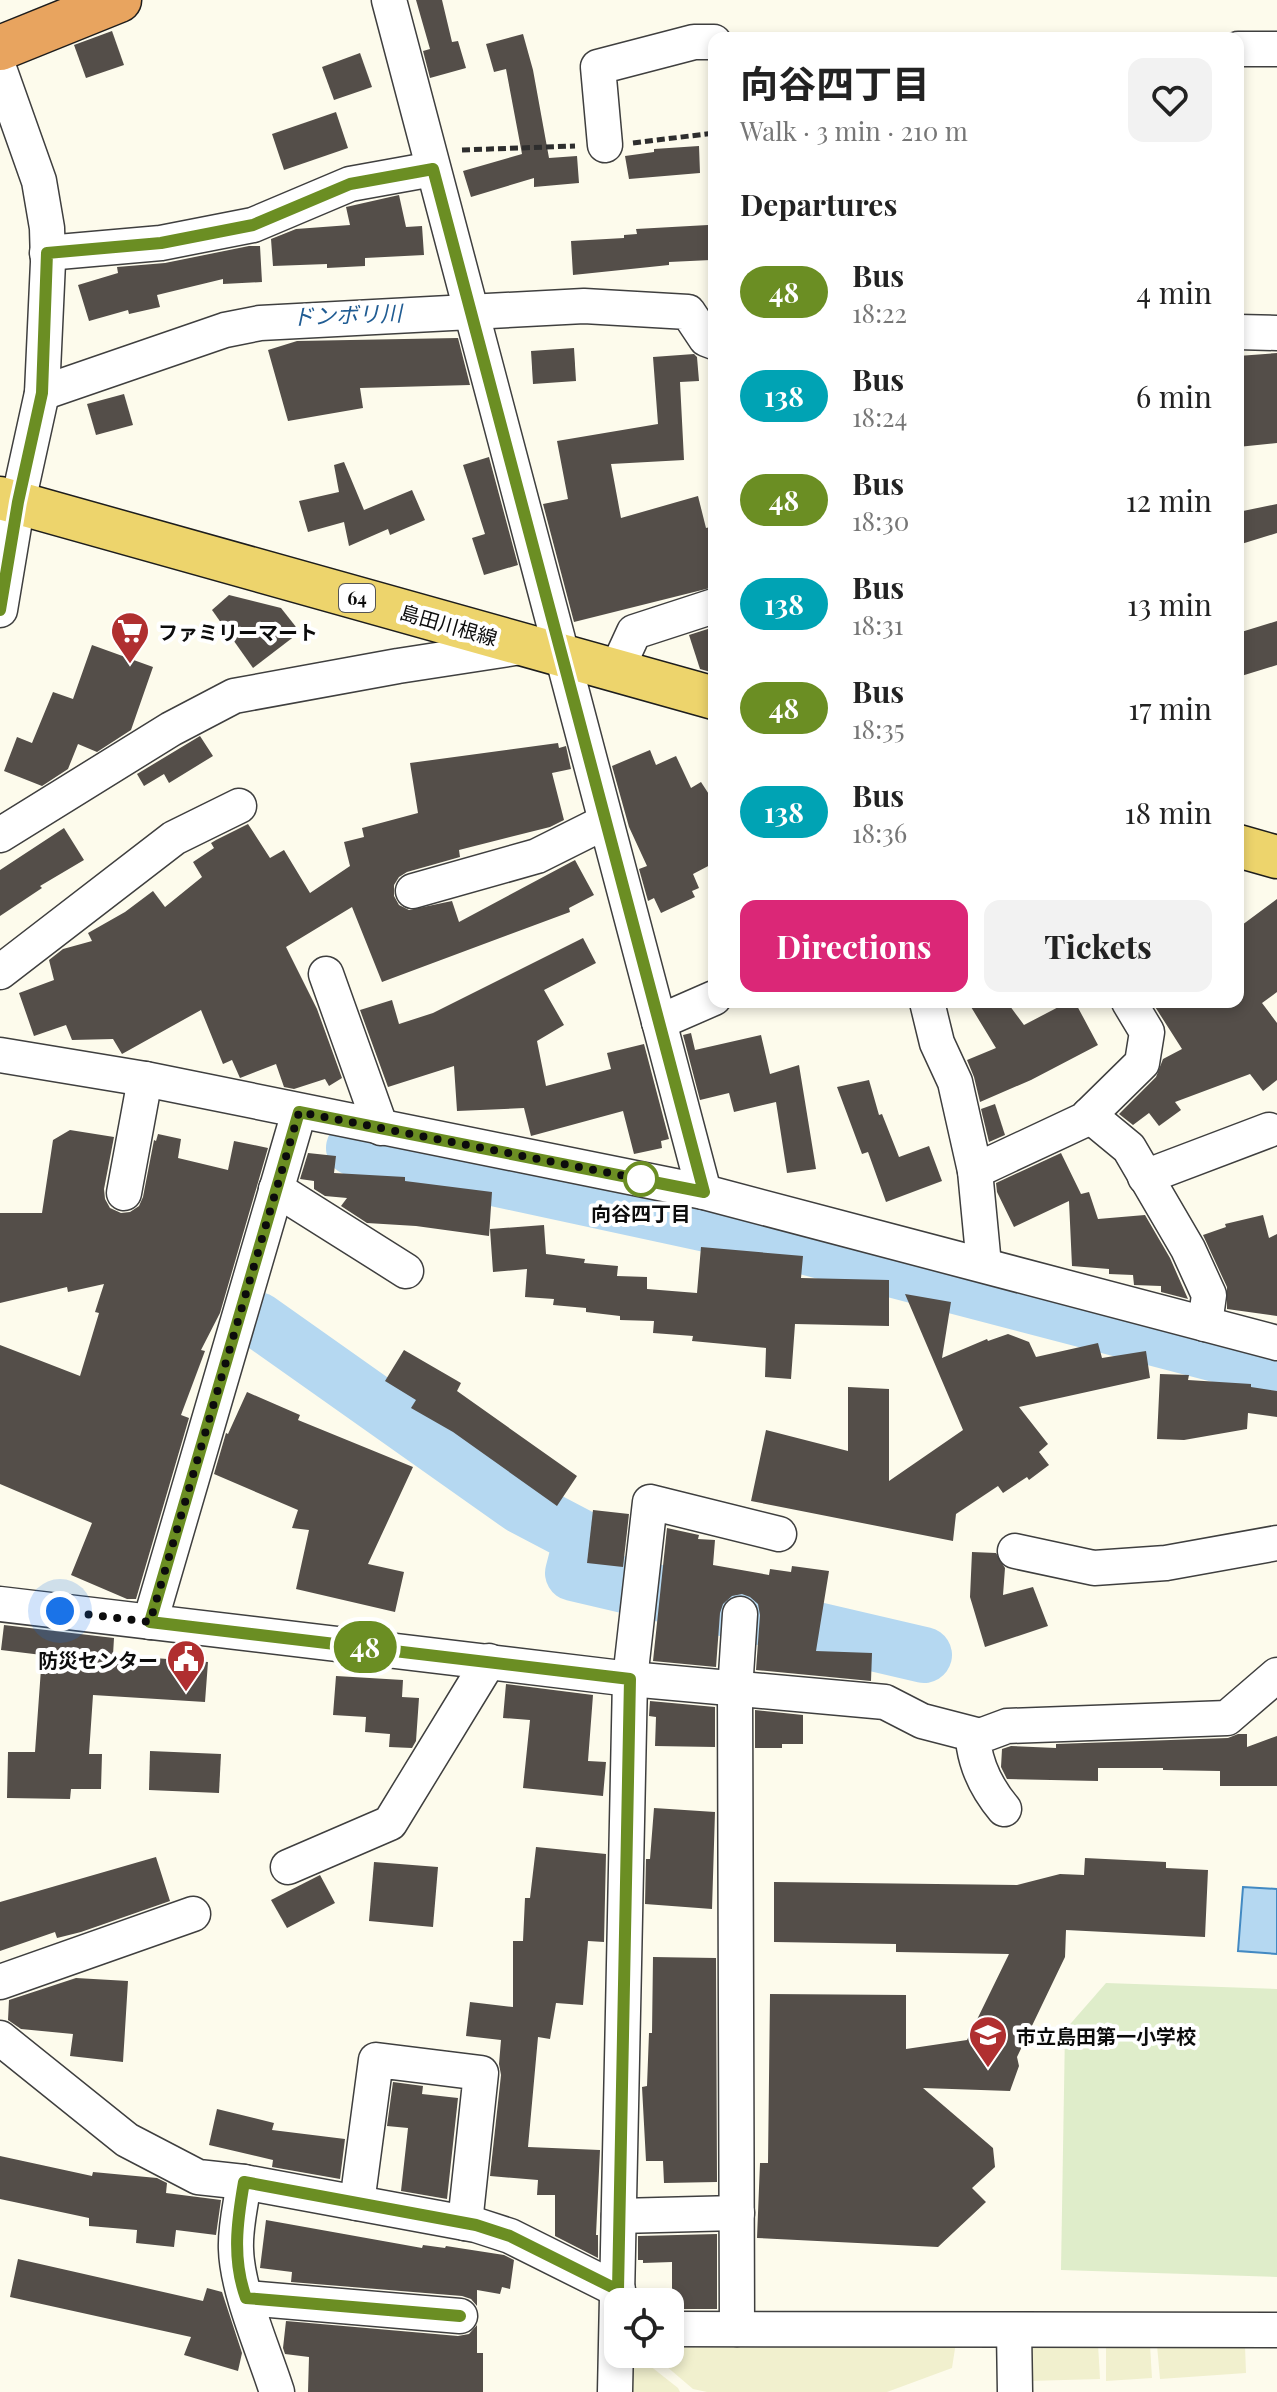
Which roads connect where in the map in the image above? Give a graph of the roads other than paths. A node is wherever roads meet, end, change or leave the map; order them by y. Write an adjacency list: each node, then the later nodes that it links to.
1 (119, 0): 4 (highway)
2 (389, 0): 9 (street)
3 (708, 42): 8 (street)
4 (0, 48)
5 (1244, 49): 6 (street)
6 (1277, 49)
7 (0, 71): 10 (street)
8 (605, 145)
9 (433, 169): 10 (street); 11 (street)
10 (47, 253): 15 (street)
11 (471, 313): 14 (street); 15 (street); 19 (street)
12 (1244, 332): 13 (street)
13 (1277, 333)
14 (708, 340)
15 (42, 393): 16 (street)
16 (9, 500): 18 (street); 19 (main road, 島田川根線 / 64)
17 (708, 608): 20 (street)
18 (0, 610)
19 (545, 651): 20 (main road, 島田川根線 / 64); 23 (street); 24 (street)
20 (616, 671): 21 (main road, 島田川根線 / 64)
21 (708, 696)
22 (239, 806): 28 (street)
23 (605, 822): 27 (street); 33 (street)
24 (0, 835)
25 (1244, 848): 26 (main road)
26 (1277, 857)
27 (413, 891)
28 (0, 972)
29 (326, 974): 38 (street)
30 (708, 1001): 33 (street)
31 (928, 1008): 40 (street)
32 (1133, 1008): 37 (street)
33 (659, 1022): 43 (street)
34 (0, 1055): 35 (street)
35 (145, 1079): 36 (street); 44 (street)
36 (299, 1112): 38 (street); 42 (street)
37 (1089, 1115): 40 (street); 41 (street)
38 (381, 1128): 43 (street)
39 (1269, 1130): 41 (street)
40 (975, 1171): 45 (street)
41 (1145, 1177): 47 (street)
42 (276, 1189): 46 (street); 54 (street)
43 (704, 1192): 45 (street)
44 (124, 1193)
45 (984, 1265): 47 (street)
46 (406, 1271)
47 (1205, 1324): 48 (street)
48 (1277, 1343)
49 (779, 1534): 57 (street)
50 (1276, 1546): 51 (street)
51 (1015, 1551)
52 (0, 1604): 54 (street)
53 (740, 1614): 58 (street)
54 (150, 1622): 55 (street)
55 (489, 1661): 57 (street); 61 (street)
56 (1277, 1675): 59 (street)
57 (630, 1679): 58 (street); 68 (street)
58 (735, 1690): 59 (street); 67 (street)
59 (980, 1736): 60 (street)
60 (1004, 1809)
61 (288, 1867)
62 (193, 1914): 63 (street)
63 (0, 1982)
64 (0, 2038): 65 (street)
65 (244, 2182): 66 (street); 72 (street)
66 (357, 2203): 69 (street); 69 (street)
67 (737, 2213): 68 (street); 75 (street)
68 (619, 2216): 71 (street)
69 (465, 2223): 70 (street)
70 (614, 2288)
71 (618, 2288)
72 (246, 2298): 73 (street); 79 (street)
73 (460, 2316)
74 (684, 2329): 75 (street)
75 (737, 2329): 76 (street)
76 (1014, 2330): 77 (street); 81 (street)
77 (1277, 2330)
78 (616, 2368): 80 (street)
79 (277, 2392)
80 (615, 2392)
81 (1015, 2392)

